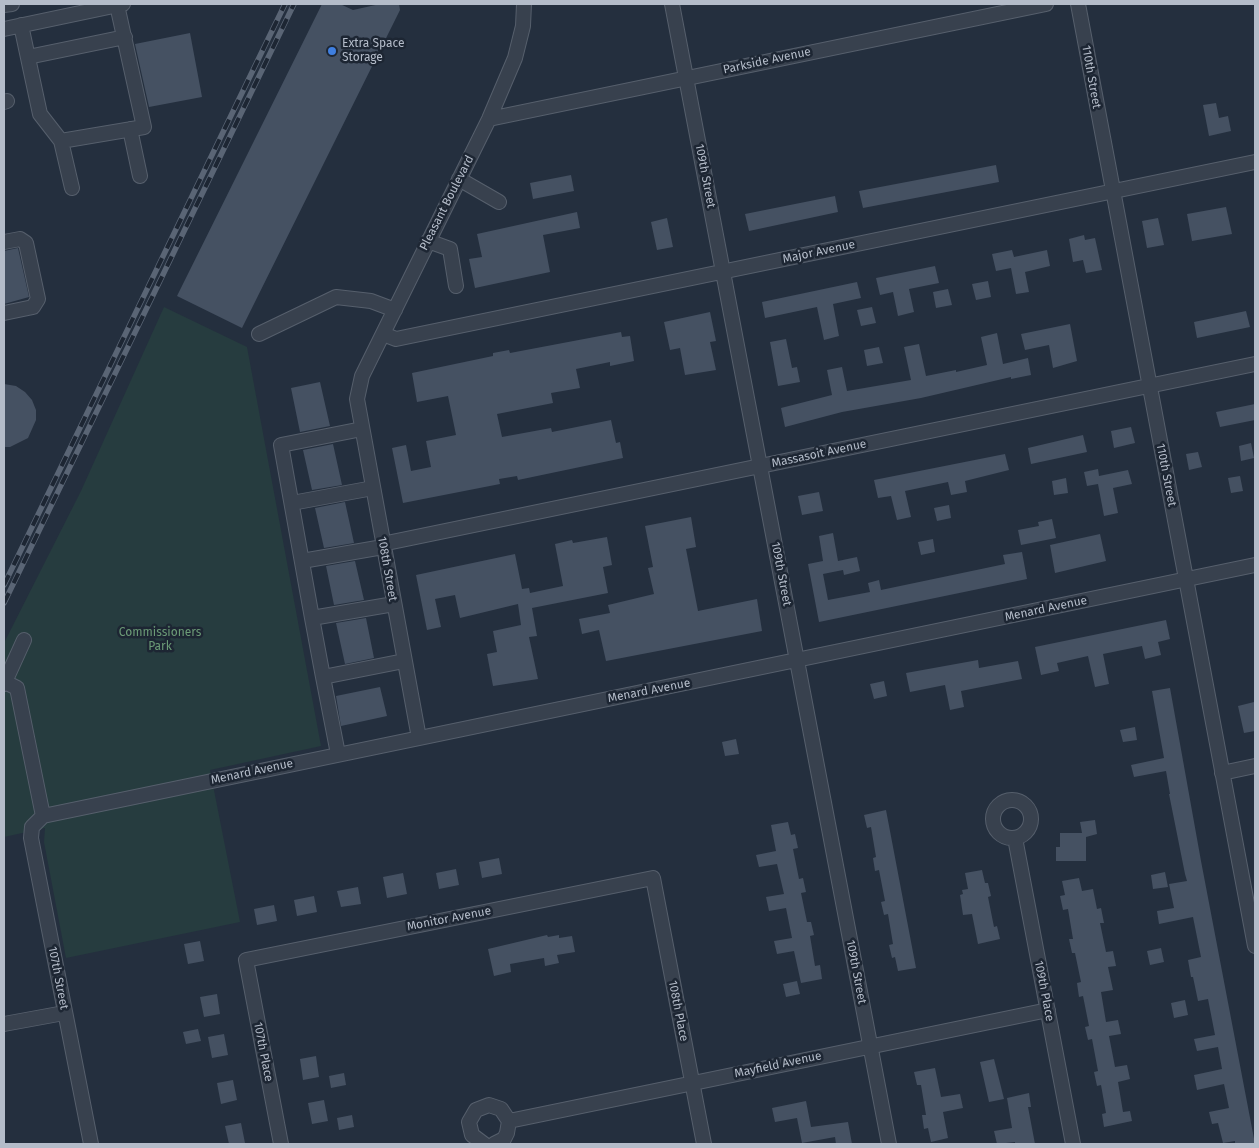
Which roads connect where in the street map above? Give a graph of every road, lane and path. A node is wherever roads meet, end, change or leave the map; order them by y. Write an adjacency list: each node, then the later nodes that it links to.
1 (12, 4): 7 (street)
2 (120, 4): 8 (street); 10 (street)
3 (524, 4): 13 (street, Pleasant Boulevard)
4 (672, 4): 12 (street, 109th Street)
5 (1046, 4): 12 (street, Parkside Avenue)
6 (1078, 4): 20 (street, 110th Street)
7 (4, 6)
8 (21, 25): 9 (street); 11 (street)
9 (4, 29)
10 (125, 37): 11 (street); 14 (street)
11 (28, 57): 15 (street)
12 (686, 77): 13 (street, Parkside Avenue); 24 (street, 109th Street)
13 (489, 119): 18 (street, Pleasant Boulevard)
14 (130, 129): 15 (street); 17 (street)
15 (61, 140): 19 (street)
16 (1255, 162): 20 (street, Major Avenue)
17 (140, 176)
18 (459, 179): 21 (street); 22 (street, Pleasant Boulevard)
19 (72, 188)
20 (1111, 192): 24 (street, Major Avenue); 31 (street, 110th Street)
21 (499, 202)
22 (428, 241): 25 (street); 26 (street, Pleasant Boulevard)
23 (4, 242): 27 (street)
24 (723, 272): 29 (street, Major Avenue); 34 (street, 109th Street)
25 (456, 286)
26 (395, 310): 28 (street); 29 (street, Pleasant Boulevard)
27 (4, 313)
28 (259, 334)
29 (383, 334): 32 (street, Pleasant Boulevard)
30 (1255, 364): 31 (street, Massasoit Avenue)
31 (1149, 387): 34 (street, Massasoit Avenue); 40 (street, 110th Street)
32 (357, 399): 33 (street, 108th Street)
33 (362, 429): 35 (street, 108th Street); 36 (street)
34 (760, 466): 37 (street, Massasoit Avenue); 44 (street, 109th Street)
35 (373, 488): 36 (street); 37 (street, 108th Street)
36 (292, 503): 38 (street)
37 (383, 545): 38 (street, Massasoit Avenue); 41 (street, 108th Street)
38 (302, 561): 42 (street)
39 (1255, 565): 40 (street, Menard Avenue)
40 (1186, 579): 44 (street, Menard Avenue); 51 (street, 110th Street)
41 (394, 604): 42 (street); 45 (street, 108th Street)
42 (312, 618): 46 (street)
43 (24, 640): 47 (street)
44 (797, 660): 48 (street, Menard Avenue); 60 (street, 109th Street)
45 (404, 661): 46 (street); 48 (street, 108th Street)
46 (323, 677): 49 (street)
47 (4, 683): 52 (street)
48 (419, 738): 49 (street, Menard Avenue)
49 (338, 754): 52 (street, Menard Avenue)
50 (1255, 766): 51 (street)
51 (1222, 773): 55 (street, 110th Street)
52 (43, 816): 58 (street, 107th Street)
53 (1015, 838): 57 (street, 109th Place)
54 (653, 878): 56 (street, Monitor Avenue); 61 (street, 108th Place)
55 (1255, 946)
56 (246, 960): 64 (street, 107th Place)
57 (1048, 1010): 60 (street, Mayfield Avenue); 69 (street, 109th Place)
58 (64, 1012): 59 (street); 63 (street, 107th Street)
59 (4, 1024)
60 (870, 1046): 61 (street, Mayfield Avenue); 68 (street, 109th Street)
61 (692, 1084): 62 (street, Mayfield Avenue); 67 (street, 108th Place)
62 (508, 1121): 65 (street); 66 (street)
63 (91, 1144)
64 (281, 1144)
65 (484, 1144)
66 (494, 1144)
67 (704, 1144)
68 (889, 1144)
69 (1073, 1144)

